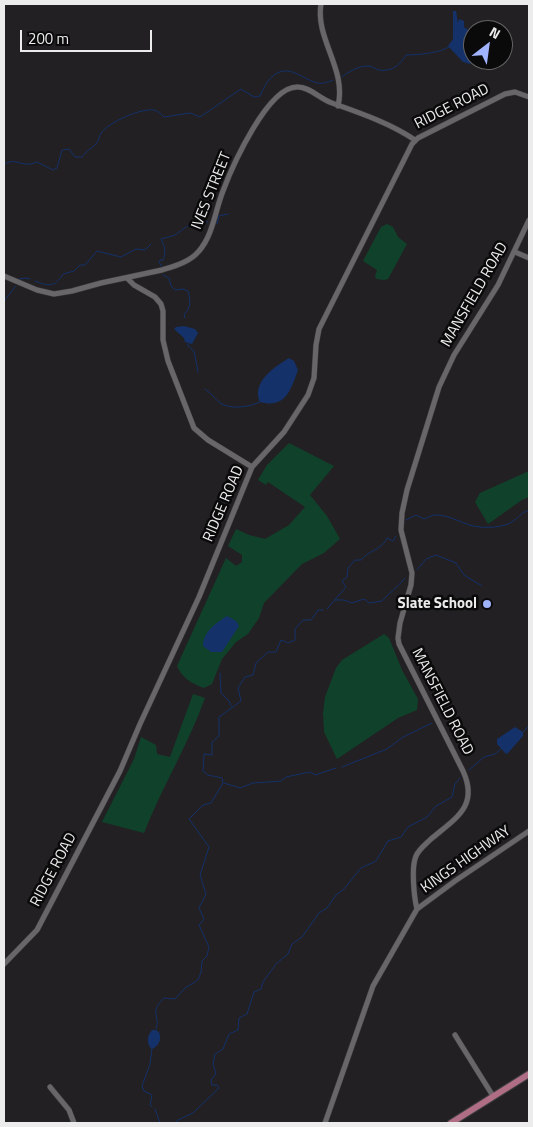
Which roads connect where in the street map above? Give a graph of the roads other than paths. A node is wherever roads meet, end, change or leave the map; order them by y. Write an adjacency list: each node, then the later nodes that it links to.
1 (321, 4): 3 (street)
2 (529, 97): 4 (street, RIDGE ROAD)
3 (338, 106): 4 (street, IVES STREET); 9 (street, IVES STREET)
4 (415, 140): 10 (street, RIDGE ROAD)
5 (529, 220): 6 (street, MANSFIELD ROAD)
6 (515, 252): 7 (street); 12 (street, MANSFIELD ROAD)
7 (529, 258)
8 (4, 276): 9 (street, IVES STREET)
9 (128, 278): 10 (street)
10 (252, 467): 13 (street, RIDGE ROAD)
11 (529, 831): 12 (street, KINGS HIGHWAY)
12 (417, 910): 19 (street)
13 (4, 964)
14 (455, 1035): 17 (street)
15 (529, 1074): 17 (main road)
16 (50, 1087): 18 (street)
17 (493, 1096): 20 (main road)
18 (74, 1123)
19 (324, 1123)
20 (451, 1123)

